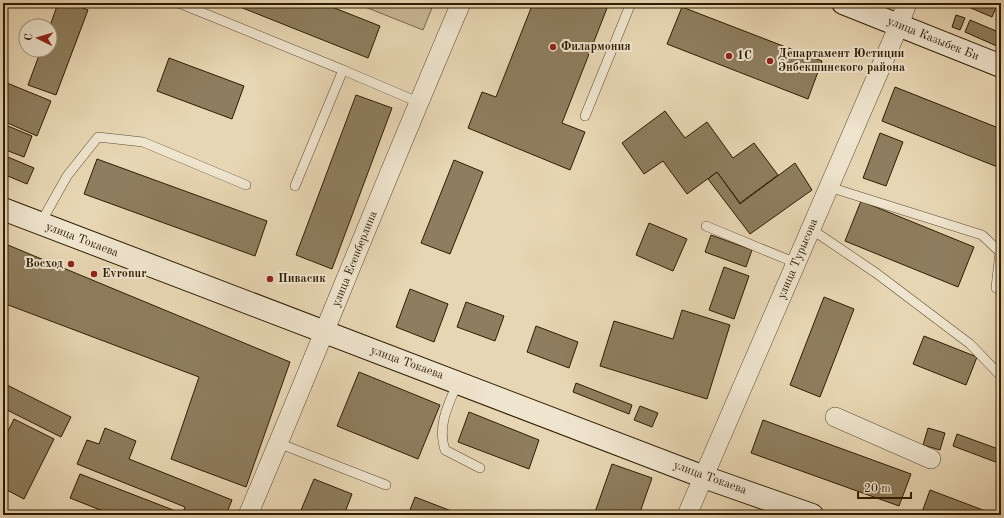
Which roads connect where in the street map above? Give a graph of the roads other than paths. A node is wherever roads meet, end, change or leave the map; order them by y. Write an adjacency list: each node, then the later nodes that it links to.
1 (179, 3): 8 (lane)
2 (461, 3): 9 (street, улица Есенберлина)
3 (631, 3): 10 (lane)
4 (843, 3): 6 (street, улица Казыбек Би)
5 (907, 3): 6 (street, улица Турысова)
6 (899, 25): 7 (street, улица Казыбек Би); 13 (street, улица Турысова)
7 (1001, 66)
8 (343, 70): 9 (lane); 12 (lane)
9 (418, 102): 20 (street, улица Есенберлина)
10 (585, 116)
11 (246, 184): 15 (lane)
12 (295, 186)
13 (830, 186): 17 (street, улица Турысова); 19 (lane)
14 (3, 210): 15 (street, улица Токаева)
15 (40, 224): 20 (street, улица Токаева)
16 (706, 226): 18 (lane)
17 (811, 229): 18 (street, улица Турысова); 21 (lane)
18 (796, 263): 27 (street, улица Турысова)
19 (996, 288)
20 (325, 332): 22 (street, улица Токаева); 24 (street, улица Есенберлина)
21 (1001, 376)
22 (458, 382): 26 (lane); 27 (street, улица Токаева)
23 (836, 417): 25 (street)
24 (278, 443): 28 (lane); 29 (street, улица Есенберлина)
25 (931, 460)
26 (480, 468)
27 (704, 477): 30 (street, улица Турысова); 31 (street, улица Токаева)
28 (386, 485)
29 (248, 515)
30 (687, 515)
31 (812, 515)

